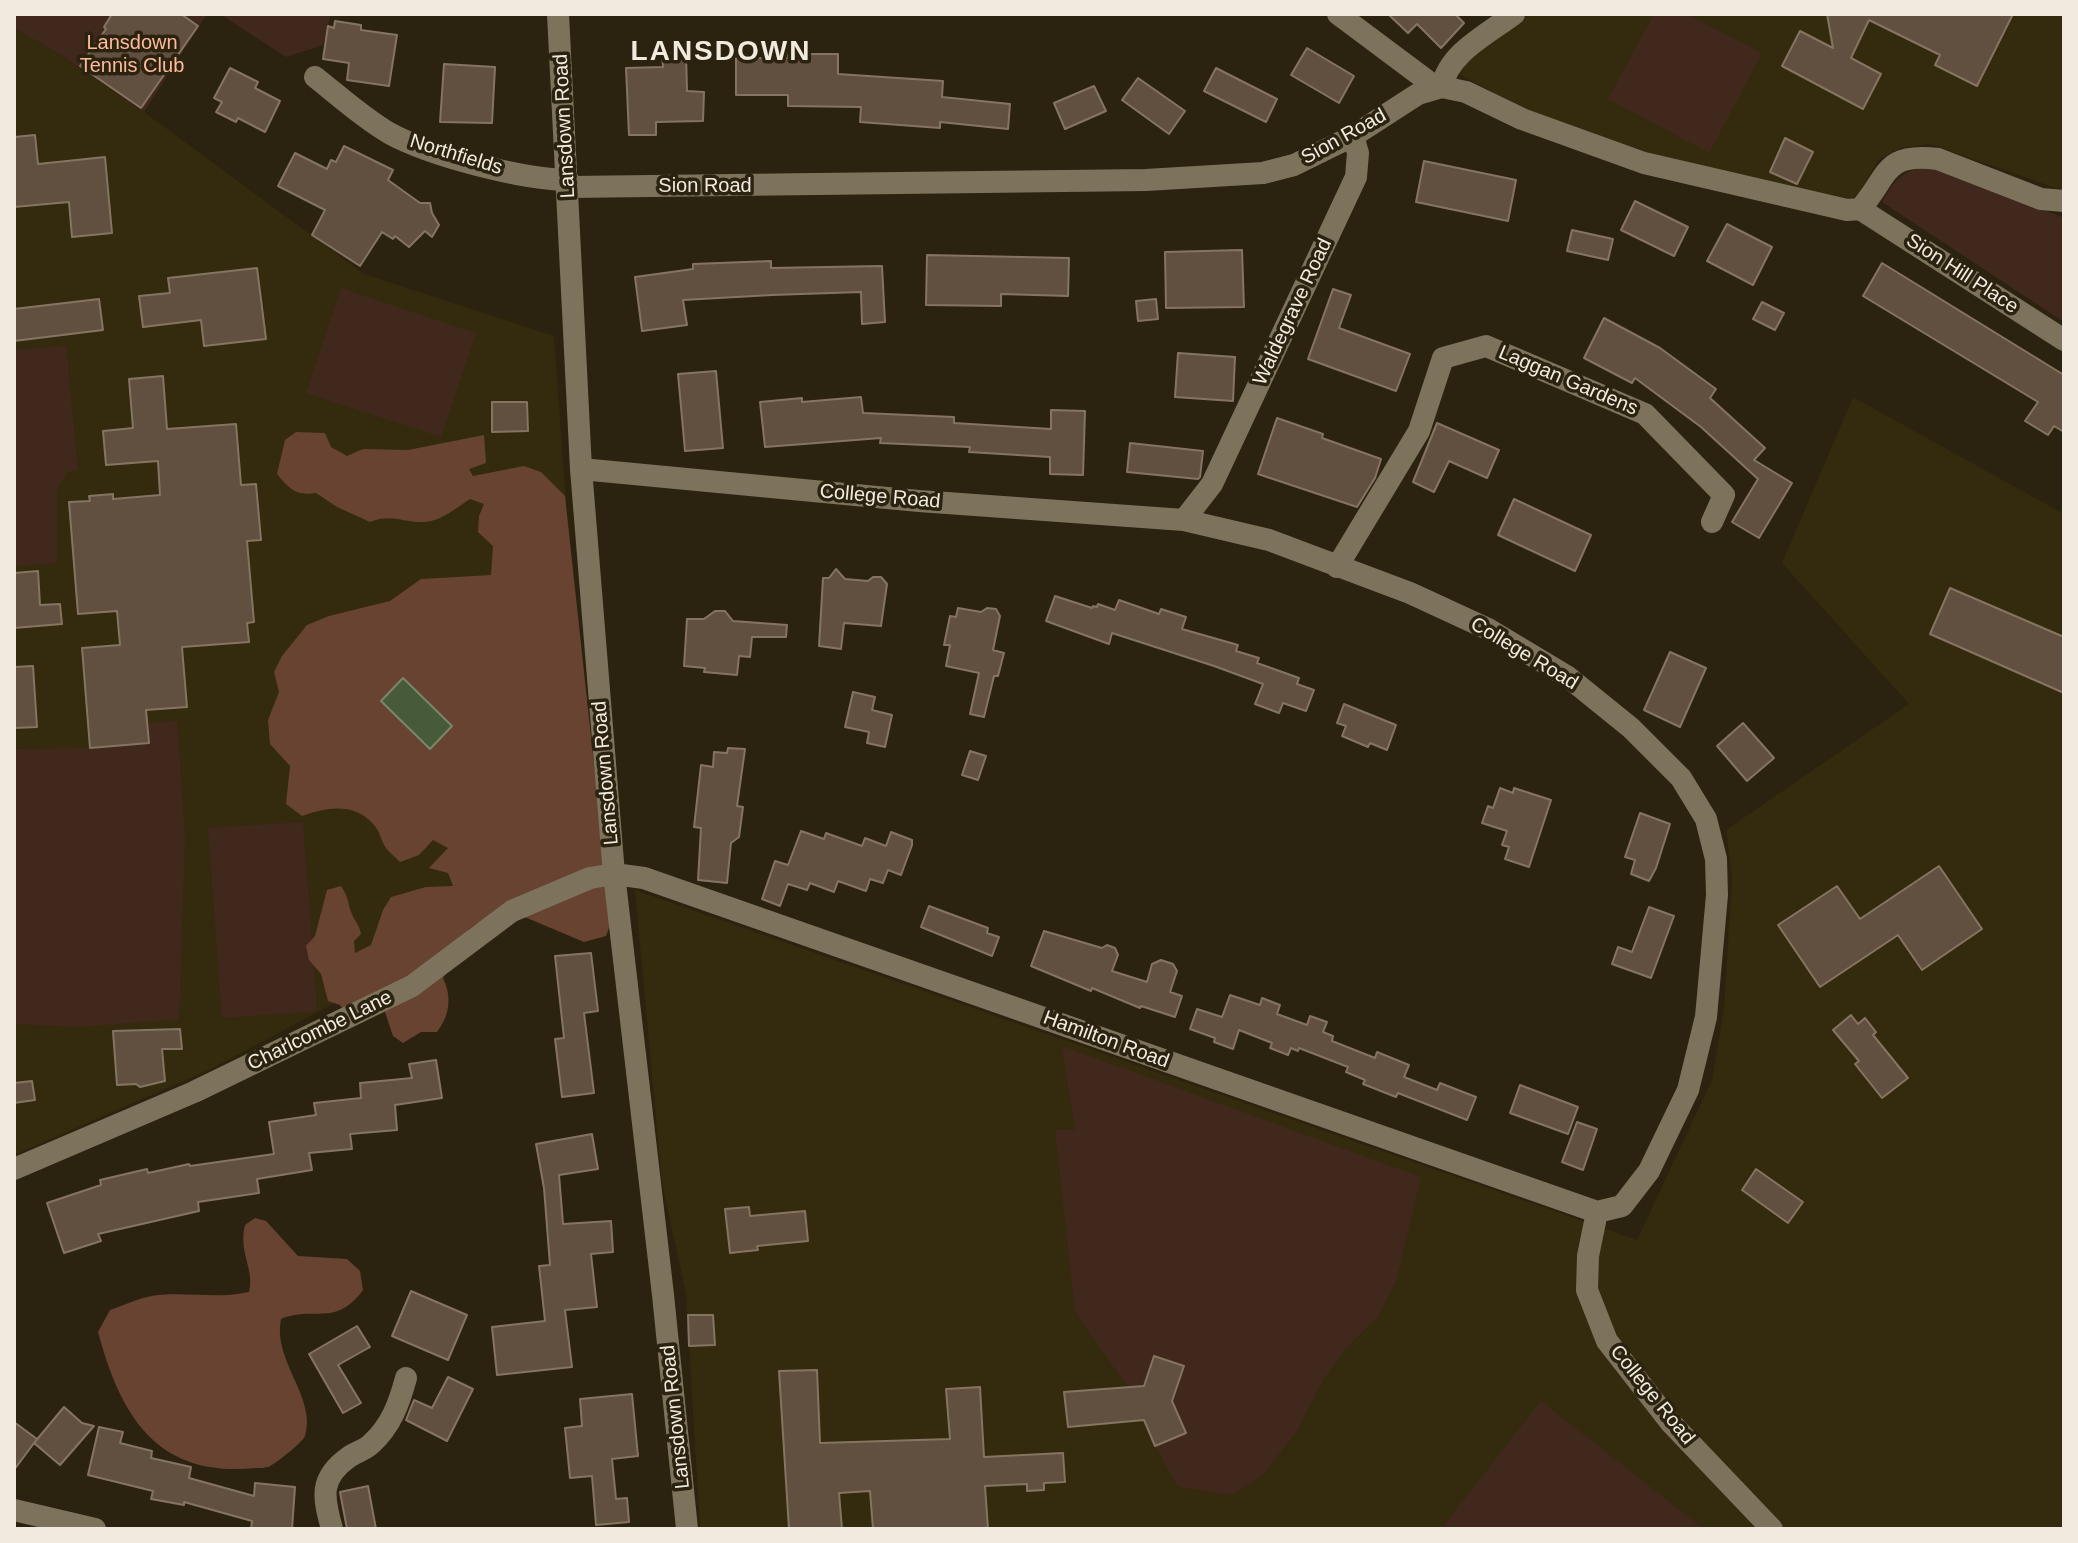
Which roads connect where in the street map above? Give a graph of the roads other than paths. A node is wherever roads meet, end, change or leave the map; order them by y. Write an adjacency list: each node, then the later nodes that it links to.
1 (558, 14): 7 (street, Lansdown Road)
2 (1338, 14): 5 (street)
3 (1514, 14): 5 (street)
4 (315, 77): 7 (street, Northfields)
5 (1440, 88): 6 (street, Sion Road); 9 (street)
6 (1353, 136): 7 (street, Sion Road); 12 (street, Waldegrave Road)
7 (569, 184): 11 (street, Lansdown Road)
8 (2064, 201): 9 (street)
9 (1860, 209): 10 (street, Sion Hill Place)
10 (2064, 340)
11 (581, 469): 13 (street, College Road); 17 (street, Lansdown Road)
12 (1212, 484): 13 (street, Waldegrave Road); 15 (street)
13 (1184, 520): 15 (street, College Road)
14 (1712, 522): 16 (street, Laggan Gardens)
15 (1217, 527): 16 (street, College Road)
16 (1337, 567): 19 (street, College Road)
17 (614, 874): 18 (street, Charlcombe Lane); 19 (street, Hamilton Road); 24 (street, Lansdown Road)
18 (14, 1169)
19 (1597, 1212): 25 (street, College Road)
20 (406, 1378): 23 (street)
21 (14, 1510): 22 (street)
22 (95, 1529)
23 (332, 1529)
24 (687, 1529)
25 (1772, 1529)

